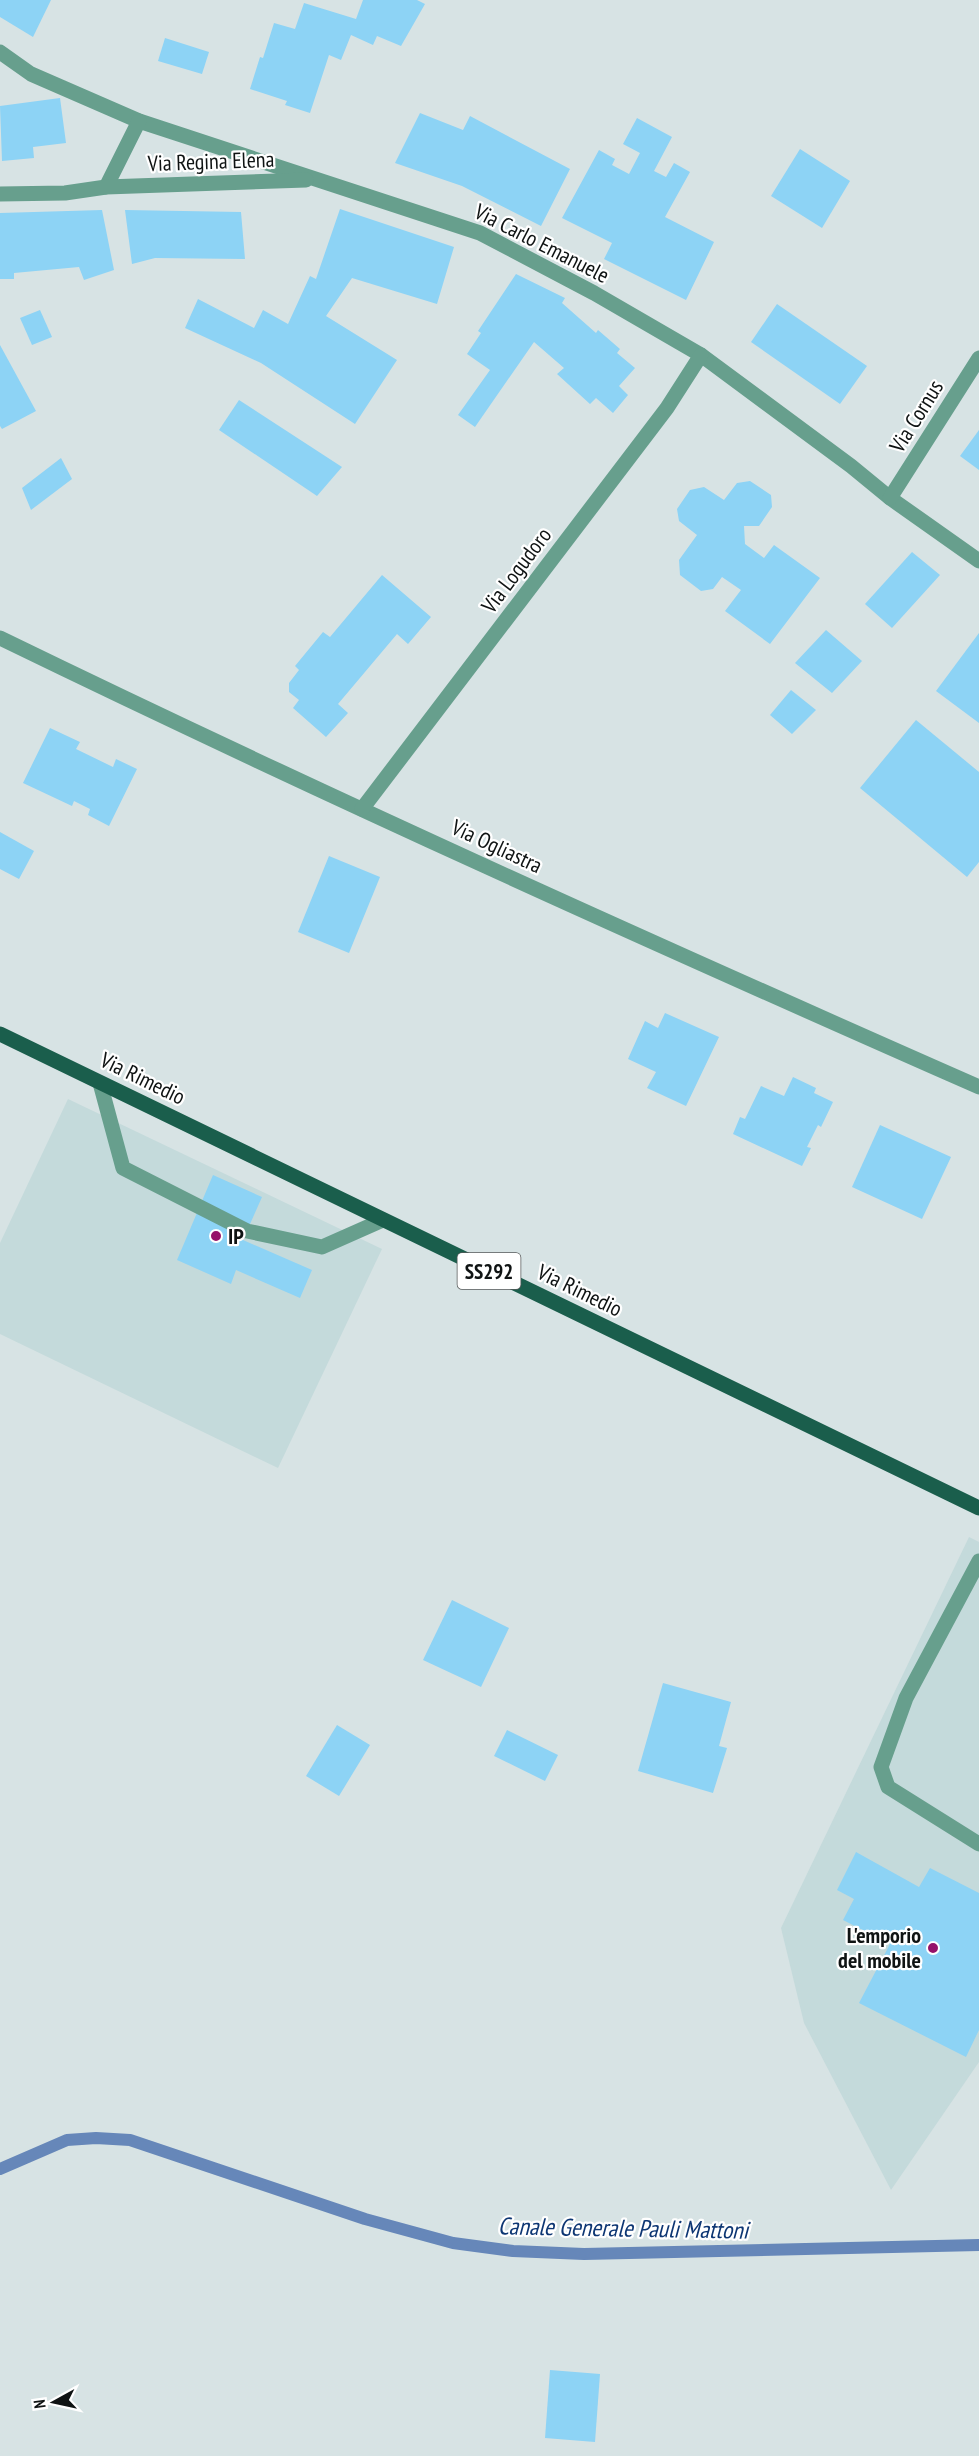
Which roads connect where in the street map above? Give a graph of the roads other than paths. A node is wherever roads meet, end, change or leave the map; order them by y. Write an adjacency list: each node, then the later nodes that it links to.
1 (0, 52): 2 (street, Via Carlo Emanuele)
2 (139, 121): 3 (street, Via Carlo Emanuele); 4 (street, Via Regina Elena)
3 (318, 179): 4 (street, Via Regina Elena); 6 (street, Via Carlo Emanuele)
4 (106, 187): 5 (street, Via Regina Elena)
5 (0, 194)
6 (701, 355): 8 (street, Via Carlo Emanuele); 11 (street, Via Logudoro)
7 (979, 358): 8 (street, Via Cornus)
8 (890, 498): 9 (street, Via Carlo Emanuele)
9 (979, 561)
10 (0, 639): 11 (street, Via Ogliastra)
11 (363, 809): 14 (street, Via Ogliastra)
12 (0, 1034): 13 (main road, Via Rimedio / SS292)
13 (100, 1083): 15 (main road, Via Rimedio / SS292); 15 (street)
14 (979, 1087)
15 (383, 1220): 16 (main road, Via Rimedio / SS292)
16 (979, 1508)
17 (979, 1561): 18 (street)
18 (979, 1844)

